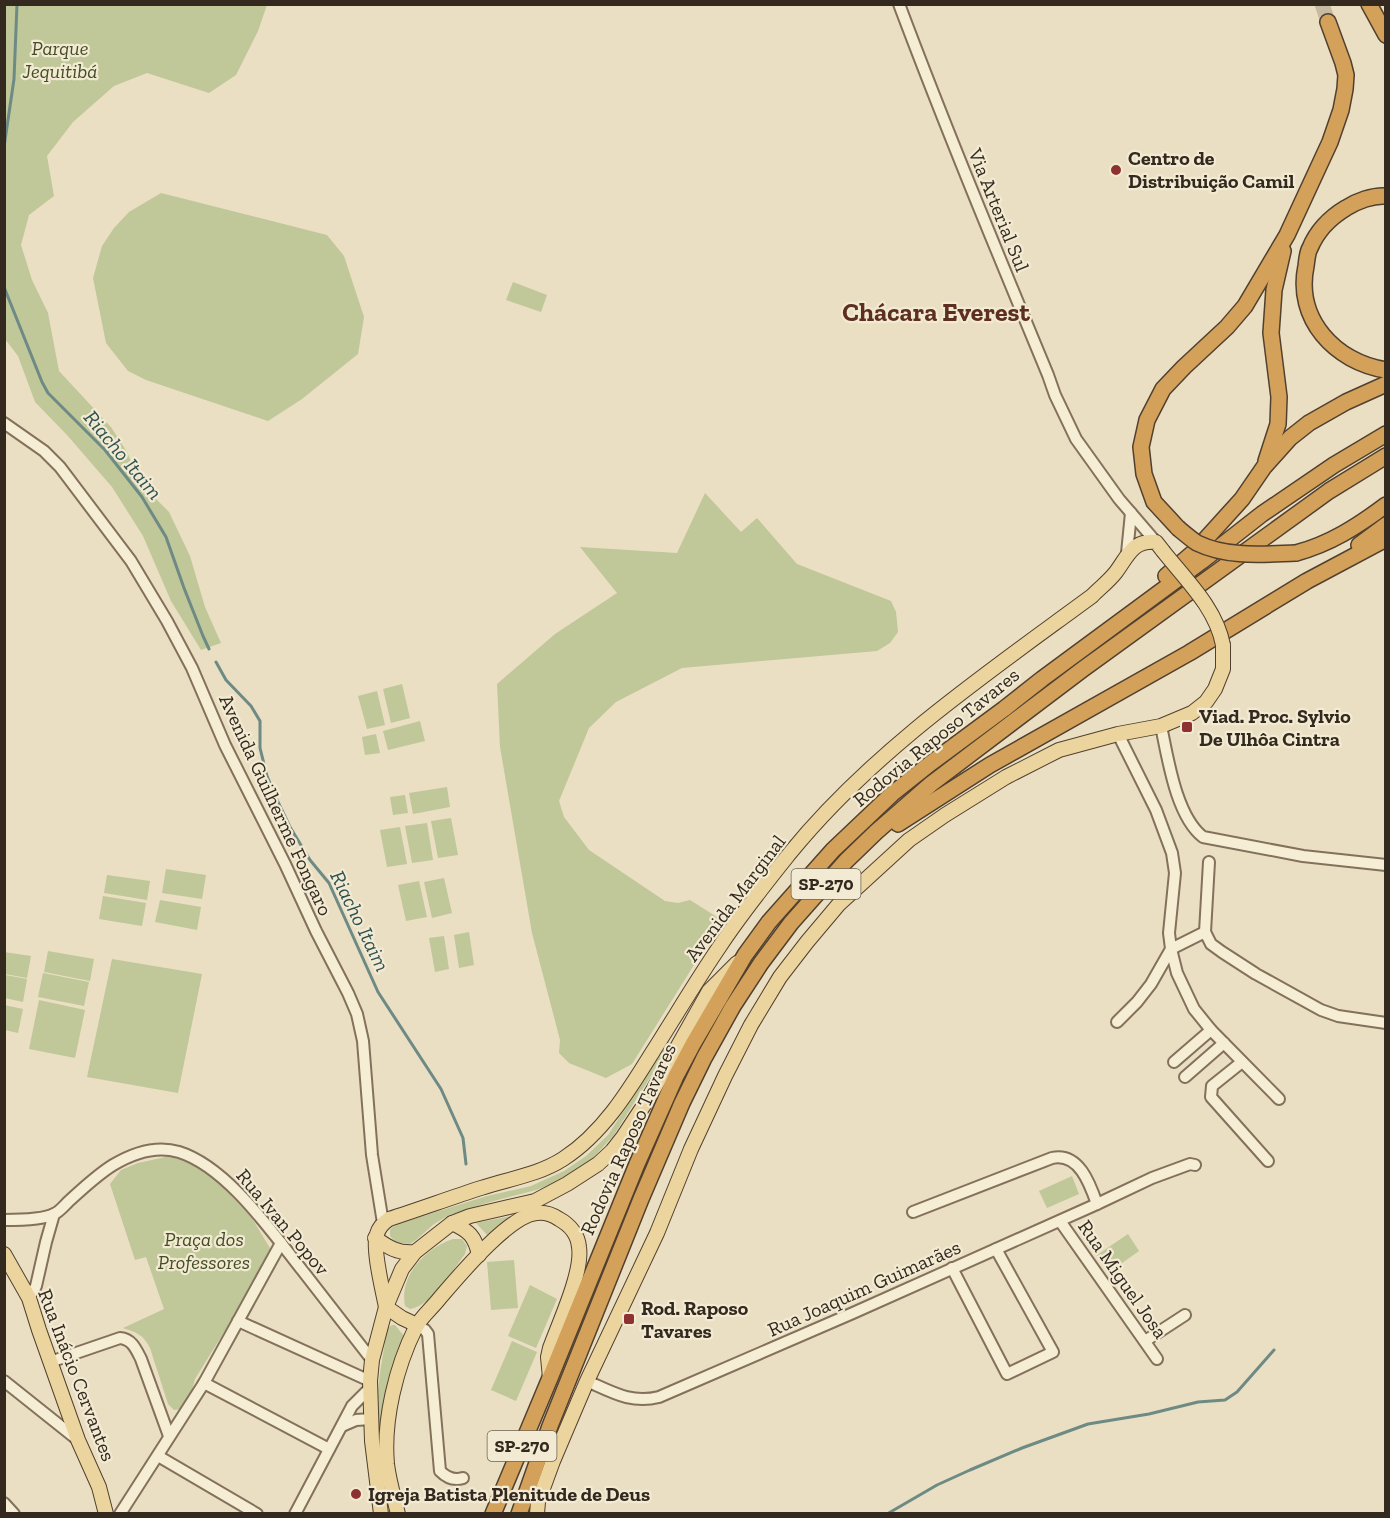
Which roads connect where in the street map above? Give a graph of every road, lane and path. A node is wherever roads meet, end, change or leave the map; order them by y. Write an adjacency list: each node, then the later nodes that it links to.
1 (899, 4): 16 (street, Via Arterial Sul)
2 (1369, 4): 4 (highway)
3 (1328, 22): 6 (highway)
4 (1386, 35)
5 (1386, 196): 7 (highway)
6 (1287, 235): 14 (highway); 15 (highway, bridge)
7 (1386, 370)
8 (1386, 384): 14 (highway)
9 (4, 423): 46 (street, Avenida Guilherme Fongaro)
10 (1386, 425): 13 (highway)
11 (1386, 434): 13 (highway, Rodovia Raposo Tavares / SP-270)
12 (1386, 456): 25 (highway, Rodovia Raposo Tavares / SP-270)
13 (1334, 465): 22 (highway, Rodovia Raposo Tavares / SP-270)
14 (1264, 467): 22 (highway)
15 (1386, 506)
16 (1131, 513): 19 (street, Via Arterial Sul); 20 (street, Avenida Marginal)
17 (1386, 525): 21 (highway)
18 (1386, 539): 21 (highway)
19 (1159, 546): 20 (main road); 23 (main road, bridge)
20 (1127, 553): 46 (main road, Avenida Marginal)
21 (1307, 581): 25 (highway)
22 (1070, 658): 30 (highway, Rodovia Raposo Tavares / SP-270)
23 (1161, 726): 24 (main road); 27 (street)
24 (1118, 734): 29 (street); 66 (main road)
25 (846, 861): 85 (highway, Rodovia Raposo Tavares / SP-270)
26 (1209, 862): 28 (street)
27 (1386, 865)
28 (1205, 932): 29 (street); 32 (street)
29 (1171, 949): 31 (street); 33 (street)
30 (745, 956): 47 (main road, Avenida Marginal); 64 (highway, Rodovia Raposo Tavares / SP-270)
31 (1117, 1022)
32 (1386, 1023)
33 (1211, 1030): 34 (street); 35 (street)
34 (1224, 1043): 36 (street); 37 (street)
35 (1174, 1062)
36 (1242, 1062): 38 (street); 39 (street)
37 (1185, 1077)
38 (1279, 1099)
39 (1268, 1161)
40 (1195, 1165): 41 (street, Rua Joaquim Guimarães)
41 (1097, 1204): 42 (street); 45 (street, Rua Joaquim Guimarães)
42 (913, 1212)
43 (54, 1214): 44 (street); 49 (street, Rua Ivan Popov); 55 (street)
44 (4, 1220)
45 (1060, 1221): 50 (street, Rua Joaquim Guimarães); 60 (street, Rua Miguel Josa)
46 (383, 1223): 48 (main road)
47 (452, 1223): 51 (main road, Avenida Marginal); 53 (main road)
48 (375, 1238): 51 (main road); 56 (main road)
49 (280, 1243): 58 (street); 62 (street, Rua Ivan Popov)
50 (996, 1249): 54 (street, Rua Joaquim Guimarães); 54 (street)
51 (415, 1252): 56 (main road, Avenida Marginal)
52 (4, 1254): 55 (main road, Rua Inácio Cervantes)
53 (479, 1255): 59 (main road); 64 (main road)
54 (952, 1268): 66 (street, Rua Joaquim Guimarães)
55 (29, 1298): 63 (main road, Rua Inácio Cervantes)
56 (387, 1307): 59 (main road); 62 (main road, Avenida Marginal)
57 (1185, 1315): 60 (street)
58 (238, 1321): 67 (street); 68 (street)
59 (417, 1325): 75 (street); 77 (main road)
60 (1145, 1341): 61 (street, Rua Miguel Josa)
61 (1157, 1359)
62 (372, 1360): 68 (main road, Avenida Marginal)
63 (50, 1362): 71 (street); 72 (main road, Rua Inácio Cervantes)
64 (550, 1378): 84 (highway, Rodovia Raposo Tavares / SP-270)
65 (4, 1380): 72 (street)
66 (587, 1381): 86 (main road)
67 (204, 1383): 71 (street); 73 (street)
68 (369, 1385): 69 (main road, Avenida Marginal); 70 (street)
69 (371, 1419): 70 (street); 78 (main road, Avenida Marginal)
70 (341, 1427): 73 (street)
71 (169, 1436): 74 (street)
72 (78, 1440): 80 (main road, Rua Inácio Cervantes)
73 (329, 1449): 83 (street)
74 (158, 1456): 81 (street); 82 (street)
75 (463, 1478)
76 (4, 1503): 79 (street)
77 (398, 1510)
78 (380, 1513)
79 (14, 1514)
80 (106, 1514)
81 (120, 1514)
82 (257, 1514)
83 (295, 1514)
84 (493, 1514)
85 (519, 1514)
86 (537, 1514)

